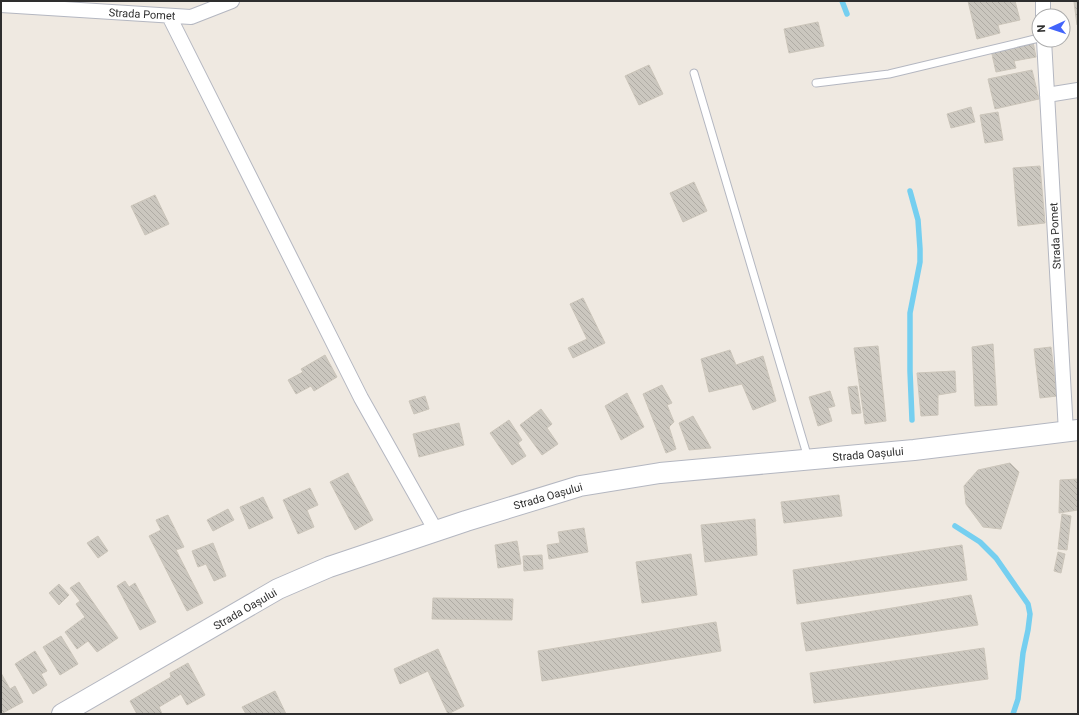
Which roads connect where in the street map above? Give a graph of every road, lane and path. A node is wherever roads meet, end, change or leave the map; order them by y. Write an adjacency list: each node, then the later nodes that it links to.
1 (232, 1): 3 (street, Strada Pomet)
2 (1, 5): 3 (street, Strada Pomet)
3 (169, 16): 12 (street)
4 (1031, 40): 7 (lane)
5 (1044, 48): 9 (street, Strada Pomet)
6 (694, 73): 11 (lane)
7 (816, 83)
8 (1078, 90): 9 (street)
9 (1047, 95): 10 (street, Strada Pomet)
10 (1072, 431): 11 (main road, Strada Oașului)
11 (808, 460): 12 (main road, Strada Oașului)
12 (436, 531): 13 (main road, Strada Oașului)
13 (62, 714)

